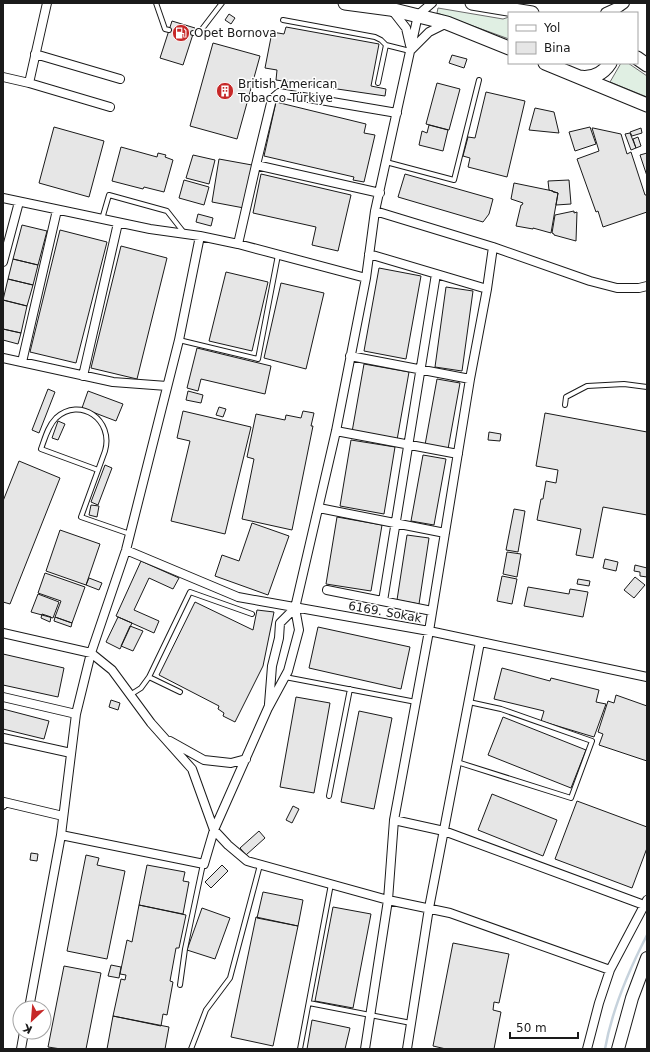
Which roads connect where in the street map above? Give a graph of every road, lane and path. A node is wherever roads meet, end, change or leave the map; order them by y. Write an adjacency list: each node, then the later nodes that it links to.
1 (47, 3): 19 (street)
2 (156, 3): 14 (lane)
3 (222, 3): 15 (lane)
4 (345, 3): 7 (main road)
5 (432, 3): 11 (street)
6 (472, 3): 9 (main road)
7 (382, 6): 11 (main road); 18 (street)
8 (619, 8): 10 (street)
9 (526, 12)
10 (609, 12)
11 (418, 15): 13 (main road); 18 (street)
12 (283, 20): 16 (lane)
13 (447, 23): 17 (main road); 18 (street)
14 (169, 30)
15 (193, 33)
16 (386, 45): 18 (lane); 30 (lane)
17 (508, 48)
18 (411, 50): 33 (street)
19 (35, 54): 27 (street); 29 (street)
20 (638, 59): 24 (main road)
21 (547, 64): 25 (main road)
22 (562, 64): 25 (main road)
23 (609, 64): 25 (main road)
24 (647, 64)
25 (576, 76): 31 (main road)
26 (3, 77): 29 (street)
27 (120, 79)
28 (479, 80): 34 (lane)
29 (29, 83): 32 (street)
30 (378, 83)
31 (647, 106)
32 (110, 107)
33 (397, 113): 34 (street); 35 (street)
34 (386, 162): 36 (street)
35 (256, 165): 36 (street); 45 (street)
36 (380, 193): 40 (street)
37 (3, 198): 38 (street)
38 (19, 202): 39 (street); 49 (street)
39 (57, 210): 41 (street); 57 (street)
40 (375, 211): 46 (street); 47 (street)
41 (102, 219): 42 (street); 43 (lane)
42 (118, 223): 43 (street); 59 (street)
43 (185, 234): 44 (street)
44 (200, 236): 45 (street); 54 (street)
45 (238, 244): 48 (street)
46 (493, 247): 52 (street); 53 (street)
47 (369, 254): 50 (street); 51 (street)
48 (278, 255): 51 (street); 54 (lane)
49 (3, 262)
50 (436, 274): 53 (street); 58 (street, 6169. Sokak)
51 (366, 278): 55 (street)
52 (647, 286)
53 (487, 289): 60 (street)
54 (179, 340): 61 (street)
55 (350, 356): 58 (street); 64 (street)
56 (3, 358): 57 (street)
57 (22, 362): 59 (street)
58 (420, 370): 60 (street); 65 (street, 6169. Sokak)
59 (83, 376): 61 (street)
60 (470, 379): 66 (street)
61 (168, 386): 71 (street)
62 (647, 387): 63 (lane)
63 (565, 406)
64 (336, 431): 65 (street); 68 (street)
65 (408, 445): 66 (street); 69 (street, 6169. Sokak)
66 (458, 454): 70 (street)
67 (98, 470): 67 (lane); 71 (lane)
68 (319, 508): 69 (street); 75 (street)
69 (395, 523): 70 (street); 74 (street, 6169. Sokak)
70 (445, 533): 76 (street)
71 (130, 534): 72 (street)
72 (126, 550): 75 (street, 6169. Sokak); 81 (street)
73 (327, 590): 74 (street, 6169. Sokak)
74 (383, 602): 76 (street, 6169. Sokak)
75 (295, 608): 78 (street, 6169. Sokak); 82 (street); 91 (street)
76 (432, 611): 78 (street)
77 (252, 614): 84 (lane)
78 (428, 631): 80 (street, 6169. Sokak); 89 (street)
79 (3, 632): 81 (street)
80 (480, 642): 83 (street, 6169. Sokak); 90 (street)
81 (91, 654): 87 (street); 92 (street)
82 (285, 676): 85 (lane); 91 (street)
83 (647, 677)
84 (150, 678): 86 (lane); 87 (lane)
85 (350, 689): 89 (lane); 98 (lane)
86 (180, 692)
87 (130, 695): 94 (street)
88 (3, 697): 92 (street)
89 (416, 702): 101 (street)
90 (469, 702): 97 (street); 97 (lane)
91 (268, 708): 96 (street)
92 (76, 714): 95 (street)
93 (3, 738): 95 (street)
94 (164, 738): 96 (street); 102 (street)
95 (71, 753): 100 (street)
96 (246, 759): 102 (street)
97 (457, 762): 103 (street)
98 (329, 796)
99 (3, 803): 100 (street)
100 (63, 816): 104 (street)
101 (394, 820): 103 (street); 108 (street)
102 (214, 830): 105 (street); 106 (street)
103 (444, 831): 109 (street); 110 (street)
104 (61, 835): 105 (street); 114 (street)
105 (204, 864): 113 (lane)
106 (260, 864): 107 (street); 118 (lane)
107 (331, 884): 108 (street); 115 (lane)
108 (388, 900): 110 (street); 116 (street)
109 (646, 902): 112 (street)
110 (430, 908): 112 (street); 117 (street)
111 (647, 958): 123 (main road)
112 (610, 970): 122 (street)
113 (180, 985)
114 (30, 1000)
115 (309, 1003): 116 (lane); 119 (lane)
116 (370, 1015): 117 (lane); 120 (street)
117 (411, 1023): 121 (street)
118 (191, 1049)
119 (300, 1049)
120 (365, 1049)
121 (407, 1049)
122 (587, 1049)
123 (618, 1049)

